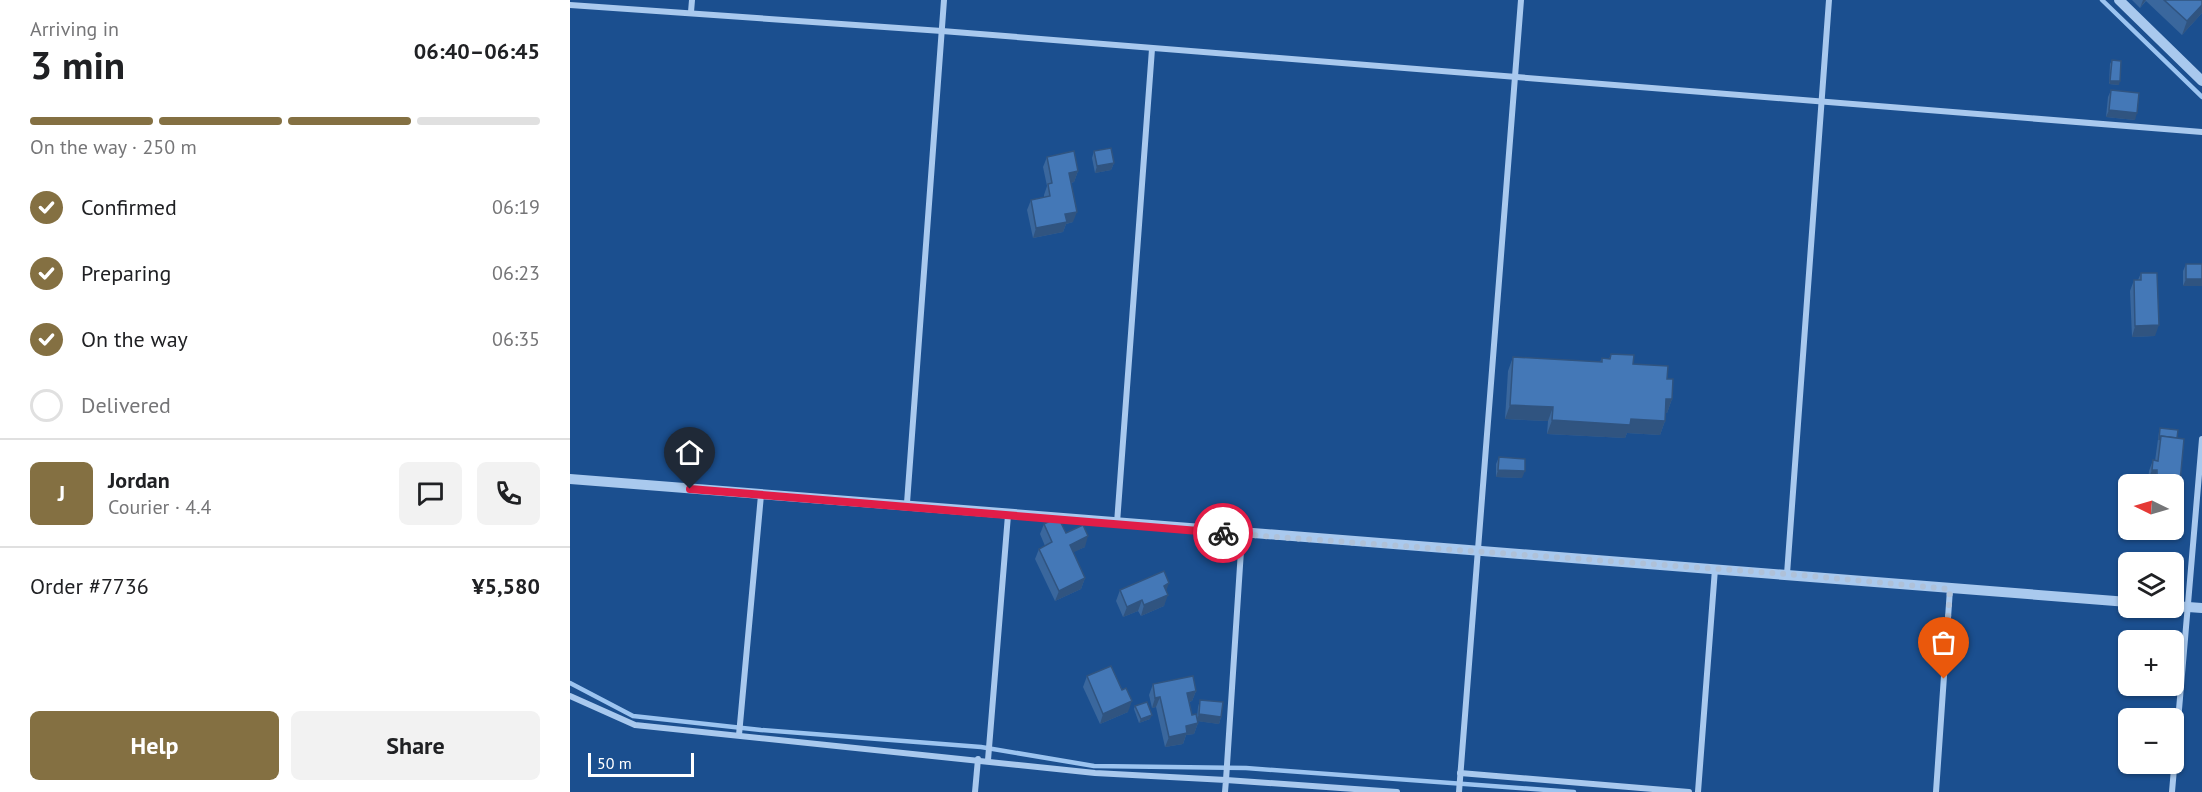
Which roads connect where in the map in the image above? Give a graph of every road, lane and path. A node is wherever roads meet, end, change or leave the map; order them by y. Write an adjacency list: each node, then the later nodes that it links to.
1 (692, 0): 7 (street)
2 (944, 0): 8 (street)
3 (1521, 0): 10 (street)
4 (1829, 0): 12 (street)
5 (2119, 0): 11 (street)
6 (570, 5): 7 (street)
7 (691, 12): 8 (street)
8 (942, 31): 9 (street); 17 (street)
9 (1152, 49): 10 (street); 19 (street)
10 (1516, 79): 12 (street); 21 (street)
11 (2202, 81)
12 (1822, 102): 13 (street); 23 (street)
13 (2202, 132)
14 (2202, 439): 27 (street)
15 (570, 479): 16 (street)
16 (761, 495): 17 (street); 30 (street)
17 (903, 506): 18 (street)
18 (1008, 515): 19 (street); 32 (street)
19 (1117, 524): 20 (street)
20 (1242, 534): 21 (street); 34 (street)
21 (1479, 552): 22 (street); 33 (street)
22 (1715, 569): 23 (street); 40 (street)
23 (1787, 574): 24 (street)
24 (1950, 589): 25 (street); 41 (street)
25 (2118, 601)
26 (2184, 607): 27 (street)
27 (2189, 607): 28 (street); 42 (street)
28 (2202, 608)
29 (570, 696): 30 (street)
30 (739, 735): 31 (street)
31 (978, 759): 32 (street); 35 (street)
32 (988, 760): 34 (street)
33 (1460, 774): 38 (street); 39 (street)
34 (1226, 780): 36 (street); 37 (street)
35 (975, 792)
36 (1225, 792)
37 (1397, 792)
38 (1459, 792)
39 (1689, 792)
40 (1698, 792)
41 (1936, 792)
42 (2172, 792)

